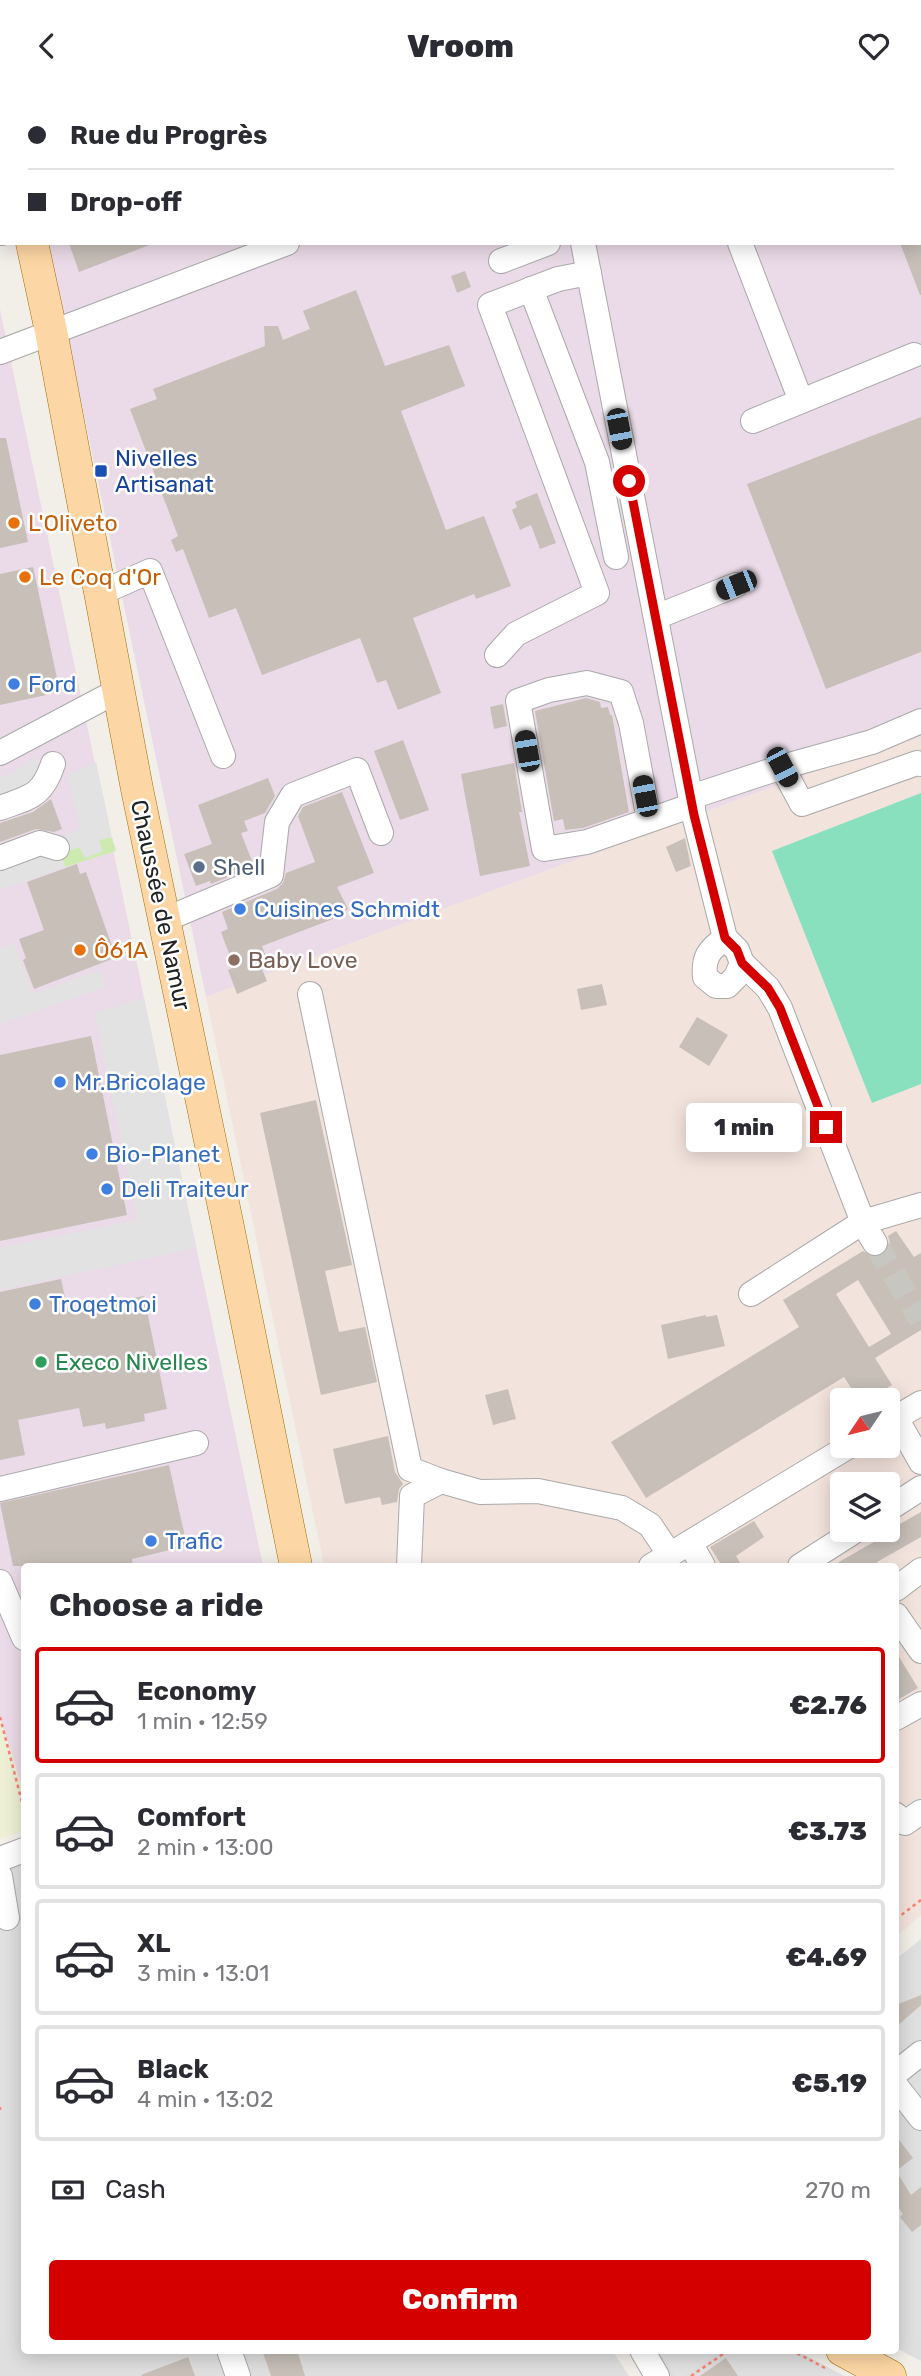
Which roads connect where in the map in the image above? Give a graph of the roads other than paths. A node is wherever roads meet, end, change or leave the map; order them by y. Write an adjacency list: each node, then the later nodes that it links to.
1 (32, 245): 9 (main road, Chaussée de Namur)
2 (282, 245): 9 (street)
3 (543, 245): 6 (street)
4 (583, 245): 7 (street)
5 (741, 245): 12 (street)
6 (501, 261)
7 (589, 273): 8 (street); 17 (street)
8 (531, 289): 14 (street); 18 (street)
9 (51, 331): 10 (street); 16 (main road, Chaussée de Namur)
10 (0, 352)
11 (914, 355): 12 (street)
12 (801, 401): 13 (street)
13 (753, 421)
14 (616, 557)
15 (736, 585): 17 (street)
16 (100, 593): 19 (main road, Chaussée de Namur); 22 (street)
17 (656, 617): 26 (street)
18 (497, 655)
19 (118, 690): 21 (street); 32 (main road, Chaussée de Namur)
20 (921, 721): 25 (street)
21 (0, 753)
22 (223, 756)
23 (53, 764): 27 (street)
24 (921, 764): 25 (street)
25 (782, 767): 26 (street)
26 (691, 797): 28 (street); 33 (street)
27 (0, 808)
28 (649, 820): 28 (street)
29 (381, 833): 32 (street)
30 (57, 848): 31 (street)
31 (0, 858)
32 (164, 920): 52 (main road, Chaussée de Namur)
33 (725, 938): 34 (street); 34 (street)
34 (742, 963): 37 (street)
35 (310, 994): 46 (street)
36 (921, 1205): 37 (street)
37 (863, 1222): 38 (street); 39 (street)
38 (875, 1243)
39 (751, 1294)
40 (921, 1403): 41 (street)
41 (900, 1416)
42 (900, 1432): 45 (street)
43 (196, 1443): 48 (street)
44 (830, 1458): 51 (street)
45 (921, 1462)
46 (441, 1481): 51 (street); 53 (street)
47 (921, 1488): 49 (street)
48 (0, 1489)
49 (900, 1502)
50 (838, 1542): 55 (street)
51 (670, 1555): 54 (street)
52 (295, 1563)
53 (409, 1563)
54 (694, 1563)
55 (805, 1563)
56 (921, 1570): 58 (street)
57 (0, 1582): 60 (street)
58 (899, 1587)
59 (899, 1622): 61 (street)
60 (21, 1630)
61 (909, 1644)
62 (921, 1704): 63 (street)
63 (899, 1717)
64 (921, 1812): 65 (street)
65 (899, 1818)
66 (21, 1851): 67 (street)
67 (0, 1859)
68 (0, 1876): 69 (street)
69 (11, 1922)
70 (921, 2053): 71 (street)
71 (899, 2071)
72 (899, 2090): 73 (street)
73 (921, 2118)
74 (230, 2354): 77 (street)
75 (644, 2354): 78 (street)
76 (835, 2360): 79 (main road)
77 (238, 2376)
78 (657, 2376)
79 (890, 2376)

